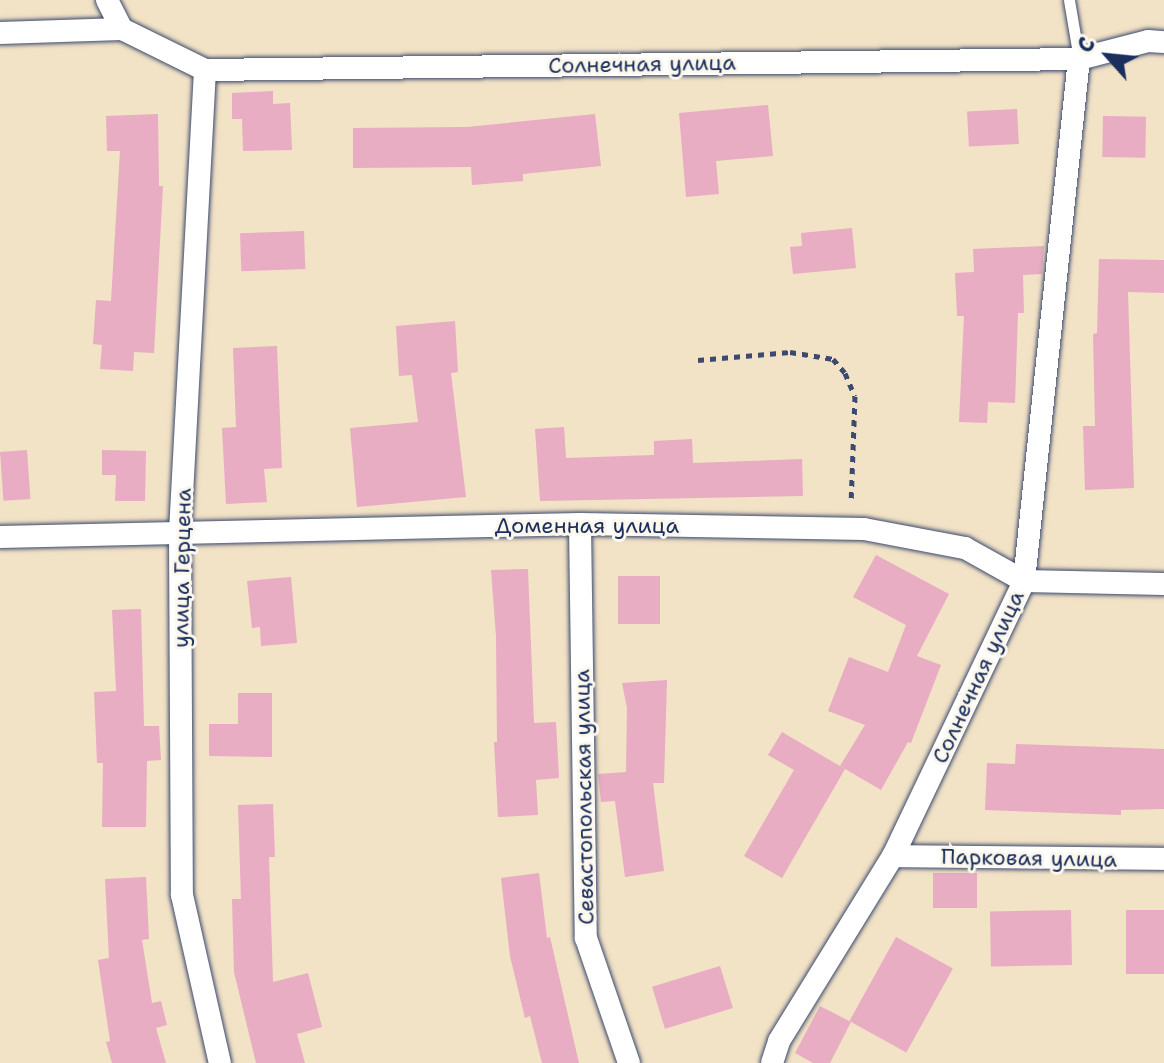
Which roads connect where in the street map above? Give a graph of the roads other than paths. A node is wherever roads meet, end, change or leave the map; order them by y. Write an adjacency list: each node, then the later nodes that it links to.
1 (107, 0): 3 (street)
2 (1069, 0): 6 (lane)
3 (122, 29): 4 (street); 7 (street)
4 (0, 33)
5 (1164, 42): 6 (street, Солнечная улица)
6 (1079, 59): 7 (street, Солнечная улица); 11 (street, Солнечная улица)
7 (205, 70): 9 (street, улица Герцена)
8 (580, 524): 9 (street, Доменная улица); 11 (street, Доменная улица); 16 (street, Севастопольская улица)
9 (180, 533): 10 (street, Доменная улица); 15 (street, улица Герцена)
10 (0, 537)
11 (1024, 581): 12 (street, Доменная улица); 13 (street, Солнечная улица)
12 (1164, 584)
13 (893, 856): 14 (street, Парковая улица); 17 (street, Солнечная улица)
14 (1164, 859)
15 (220, 1063)
16 (629, 1063)
17 (772, 1063)

